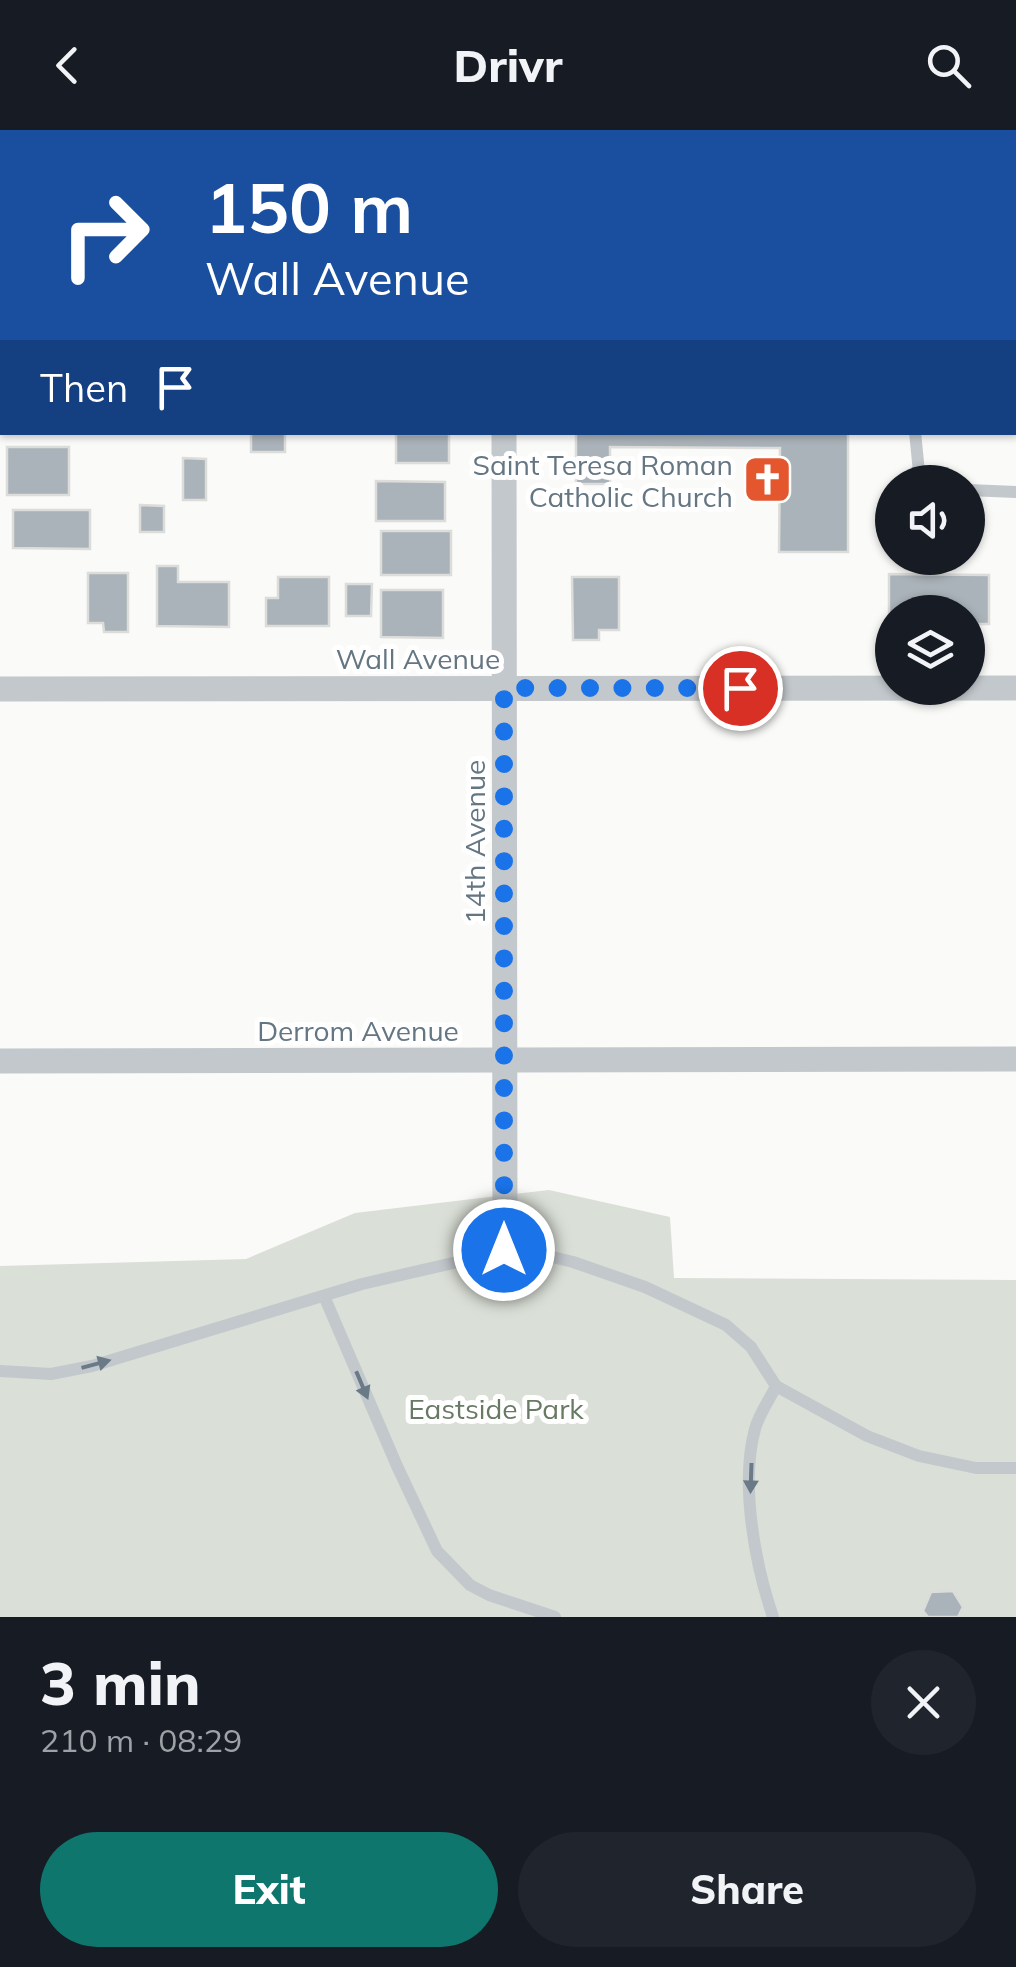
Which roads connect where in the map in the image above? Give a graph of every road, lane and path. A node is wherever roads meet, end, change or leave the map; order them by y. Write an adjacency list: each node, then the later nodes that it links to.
1 (504, 435): 6 (street, 14th Avenue)
2 (916, 435): 3 (lane)
3 (919, 465)
4 (985, 491): 5 (lane)
5 (1016, 492)
6 (504, 688): 7 (street, Wall Avenue); 8 (street, Wall Avenue); 10 (street, 14th Avenue)
7 (1016, 688)
8 (0, 689)
9 (1016, 1059): 10 (street, Derrom Avenue)
10 (504, 1060): 11 (street, Derrom Avenue); 12 (street, 14th Avenue)
11 (0, 1061)
12 (504, 1250): 13 (lane); 15 (lane)
13 (324, 1296): 14 (lane, one-way to 13); 17 (lane, one-way to 17)
14 (0, 1371)
15 (776, 1386): 16 (lane); 18 (lane, one-way to 18)
16 (1016, 1468)
17 (555, 1617)
18 (773, 1617)

